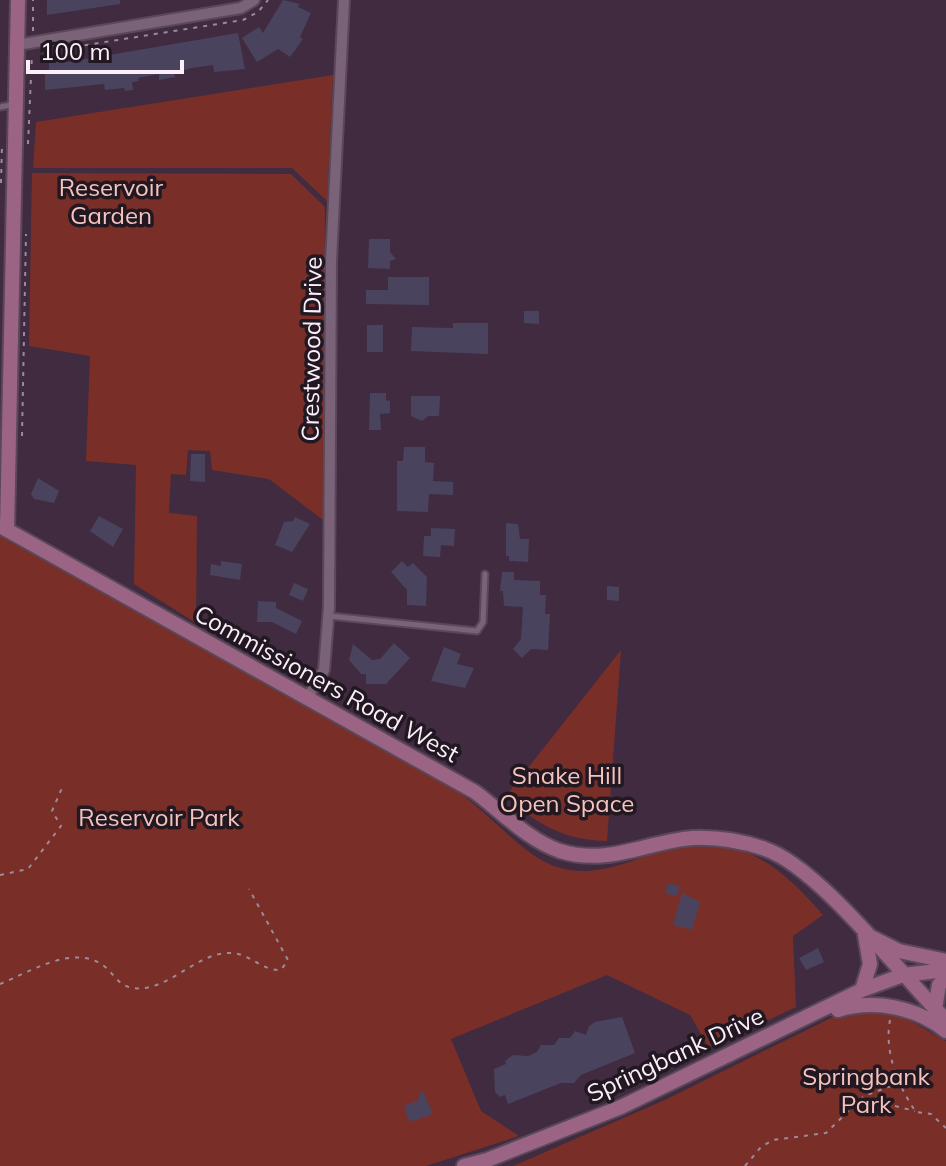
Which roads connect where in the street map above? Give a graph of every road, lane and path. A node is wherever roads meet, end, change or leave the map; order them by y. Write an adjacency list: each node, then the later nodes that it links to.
1 (18, 0): 7 (main road)
2 (33, 0): 6 (path)
3 (254, 0): 7 (street)
4 (268, 0): 8 (path)
5 (344, 0): 18 (street, Crestwood Drive)
6 (33, 31)
7 (17, 45): 10 (main road)
8 (46, 50)
9 (32, 51): 12 (path)
10 (16, 104): 11 (lane); 14 (main road)
11 (0, 107)
12 (28, 149)
13 (26, 226): 15 (path)
14 (5, 402): 16 (main road)
15 (22, 438)
16 (4, 528): 19 (main road, Commissioners Road West)
17 (485, 574): 18 (lane)
18 (328, 616): 19 (street, Crestwood Drive)
19 (309, 695): 23 (main road, Commissioners Road West)
20 (62, 788): 21 (path)
21 (0, 875)
22 (249, 889): 28 (path)
23 (865, 934): 24 (main road); 26 (main road, Commissioners Road West); 29 (main road)
24 (946, 961)
25 (946, 970): 26 (main road, Springbank Drive)
26 (903, 975): 29 (main road, Springbank Drive); 31 (main road, Commissioners Road West)
27 (946, 977): 31 (main road)
28 (0, 984)
29 (862, 990): 33 (main road, Springbank Drive)
30 (893, 1007): 33 (main road); 34 (main road); 35 (path)
31 (935, 1009): 32 (main road, Commissioners Road West)
32 (946, 1020)
33 (795, 1023): 39 (main road, Springbank Drive)
34 (946, 1031)
35 (899, 1083): 36 (path); 37 (path)
36 (879, 1094): 37 (path); 40 (path)
37 (916, 1112): 38 (path)
38 (946, 1128)
39 (464, 1166)
40 (745, 1166)

